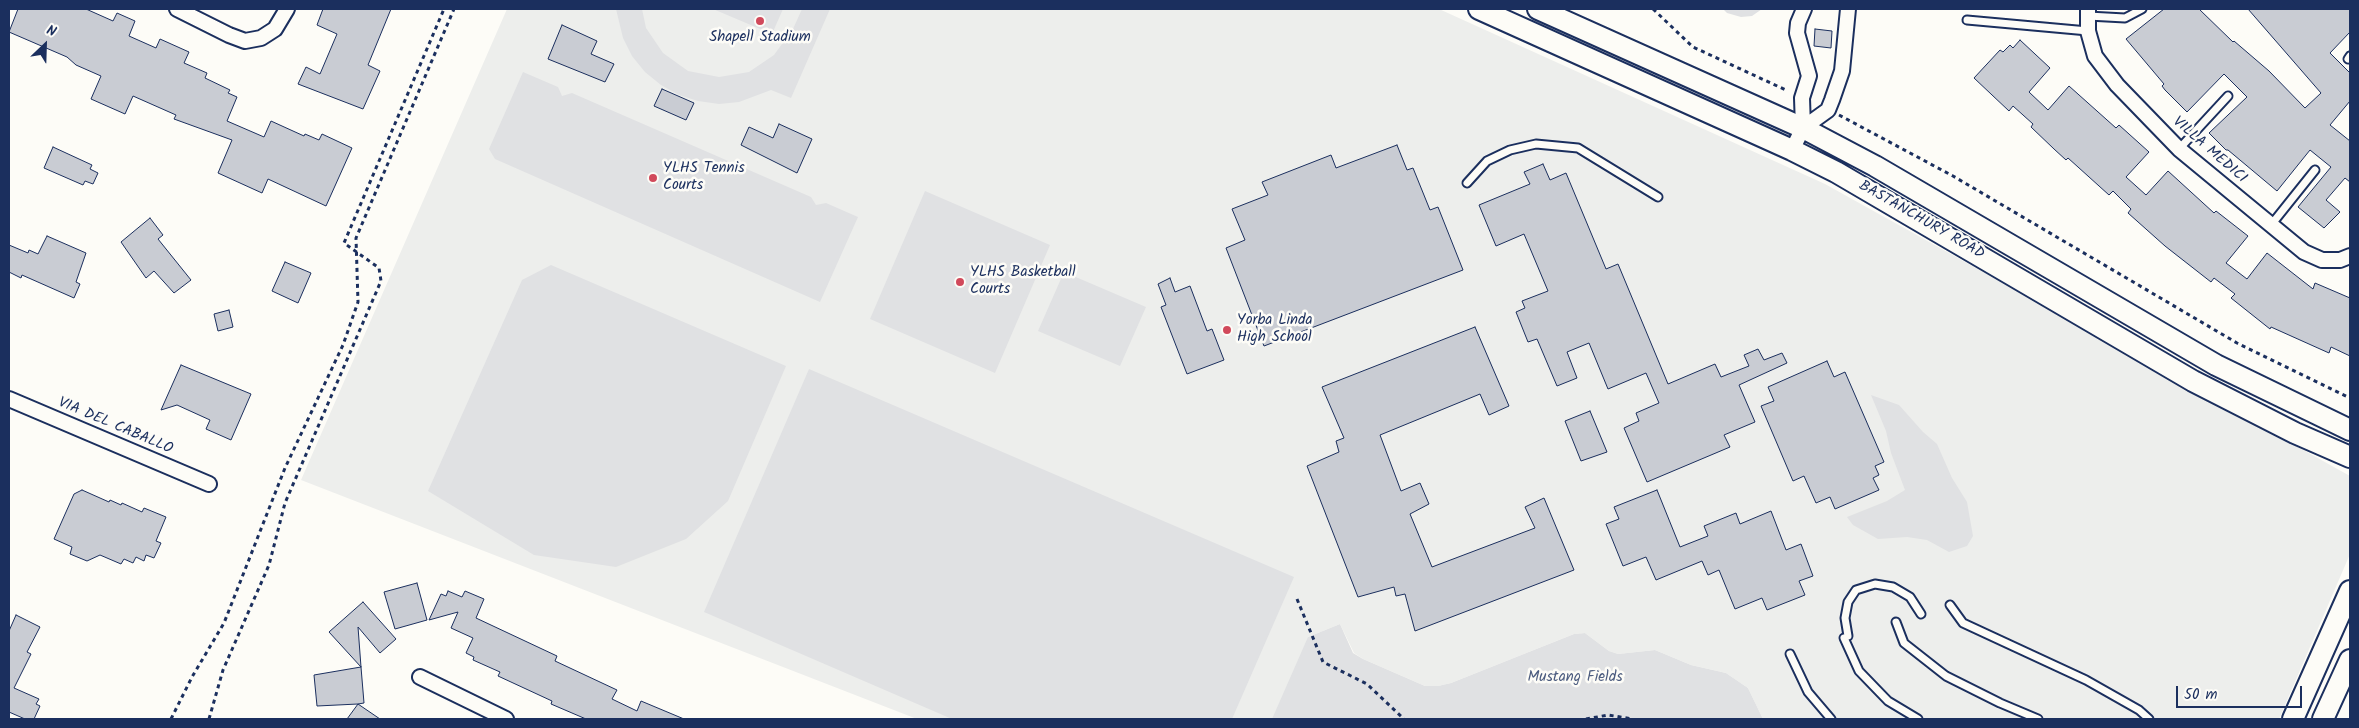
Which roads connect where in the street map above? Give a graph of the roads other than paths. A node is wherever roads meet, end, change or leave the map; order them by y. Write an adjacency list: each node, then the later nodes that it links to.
1 (178, 9): 2 (street)
2 (287, 9)
3 (1479, 9): 14 (main road, BASTANCHURY ROAD)
4 (1538, 9): 12 (main road, BASTANCHURY ROAD)
5 (1804, 9): 12 (street)
6 (1848, 9): 12 (street)
7 (2142, 9): 8 (lane)
8 (2088, 12): 10 (street, VILLA MEDICI)
9 (1966, 20): 10 (lane)
10 (2088, 31): 13 (street, VILLA MEDICI)
11 (2228, 96): 13 (lane)
12 (1803, 128): 14 (street); 21 (main road, BASTANCHURY ROAD)
13 (2179, 149): 18 (street, VILLA MEDICI)
14 (1792, 150): 22 (main road, BASTANCHURY ROAD)
15 (2315, 170): 18 (lane)
16 (1467, 183): 17 (lane)
17 (1658, 197)
18 (2271, 225): 19 (street, VILLA MEDICI)
19 (2345, 258)
20 (9, 399): 23 (street, VIA DEL CABALLO)
21 (2350, 430)
22 (2350, 457)
23 (209, 484)
24 (2350, 591): 31 (main road)
25 (1950, 605): 37 (lane)
26 (1921, 614): 35 (lane)
27 (1896, 622): 36 (lane)
28 (1790, 654): 34 (lane)
29 (2350, 660): 32 (main road)
30 (420, 676): 33 (street)
31 (2297, 712): 32 (main road)
32 (2324, 717)
33 (506, 719)
34 (1830, 719)
35 (1918, 719)
36 (2038, 719)
37 (2149, 719)

